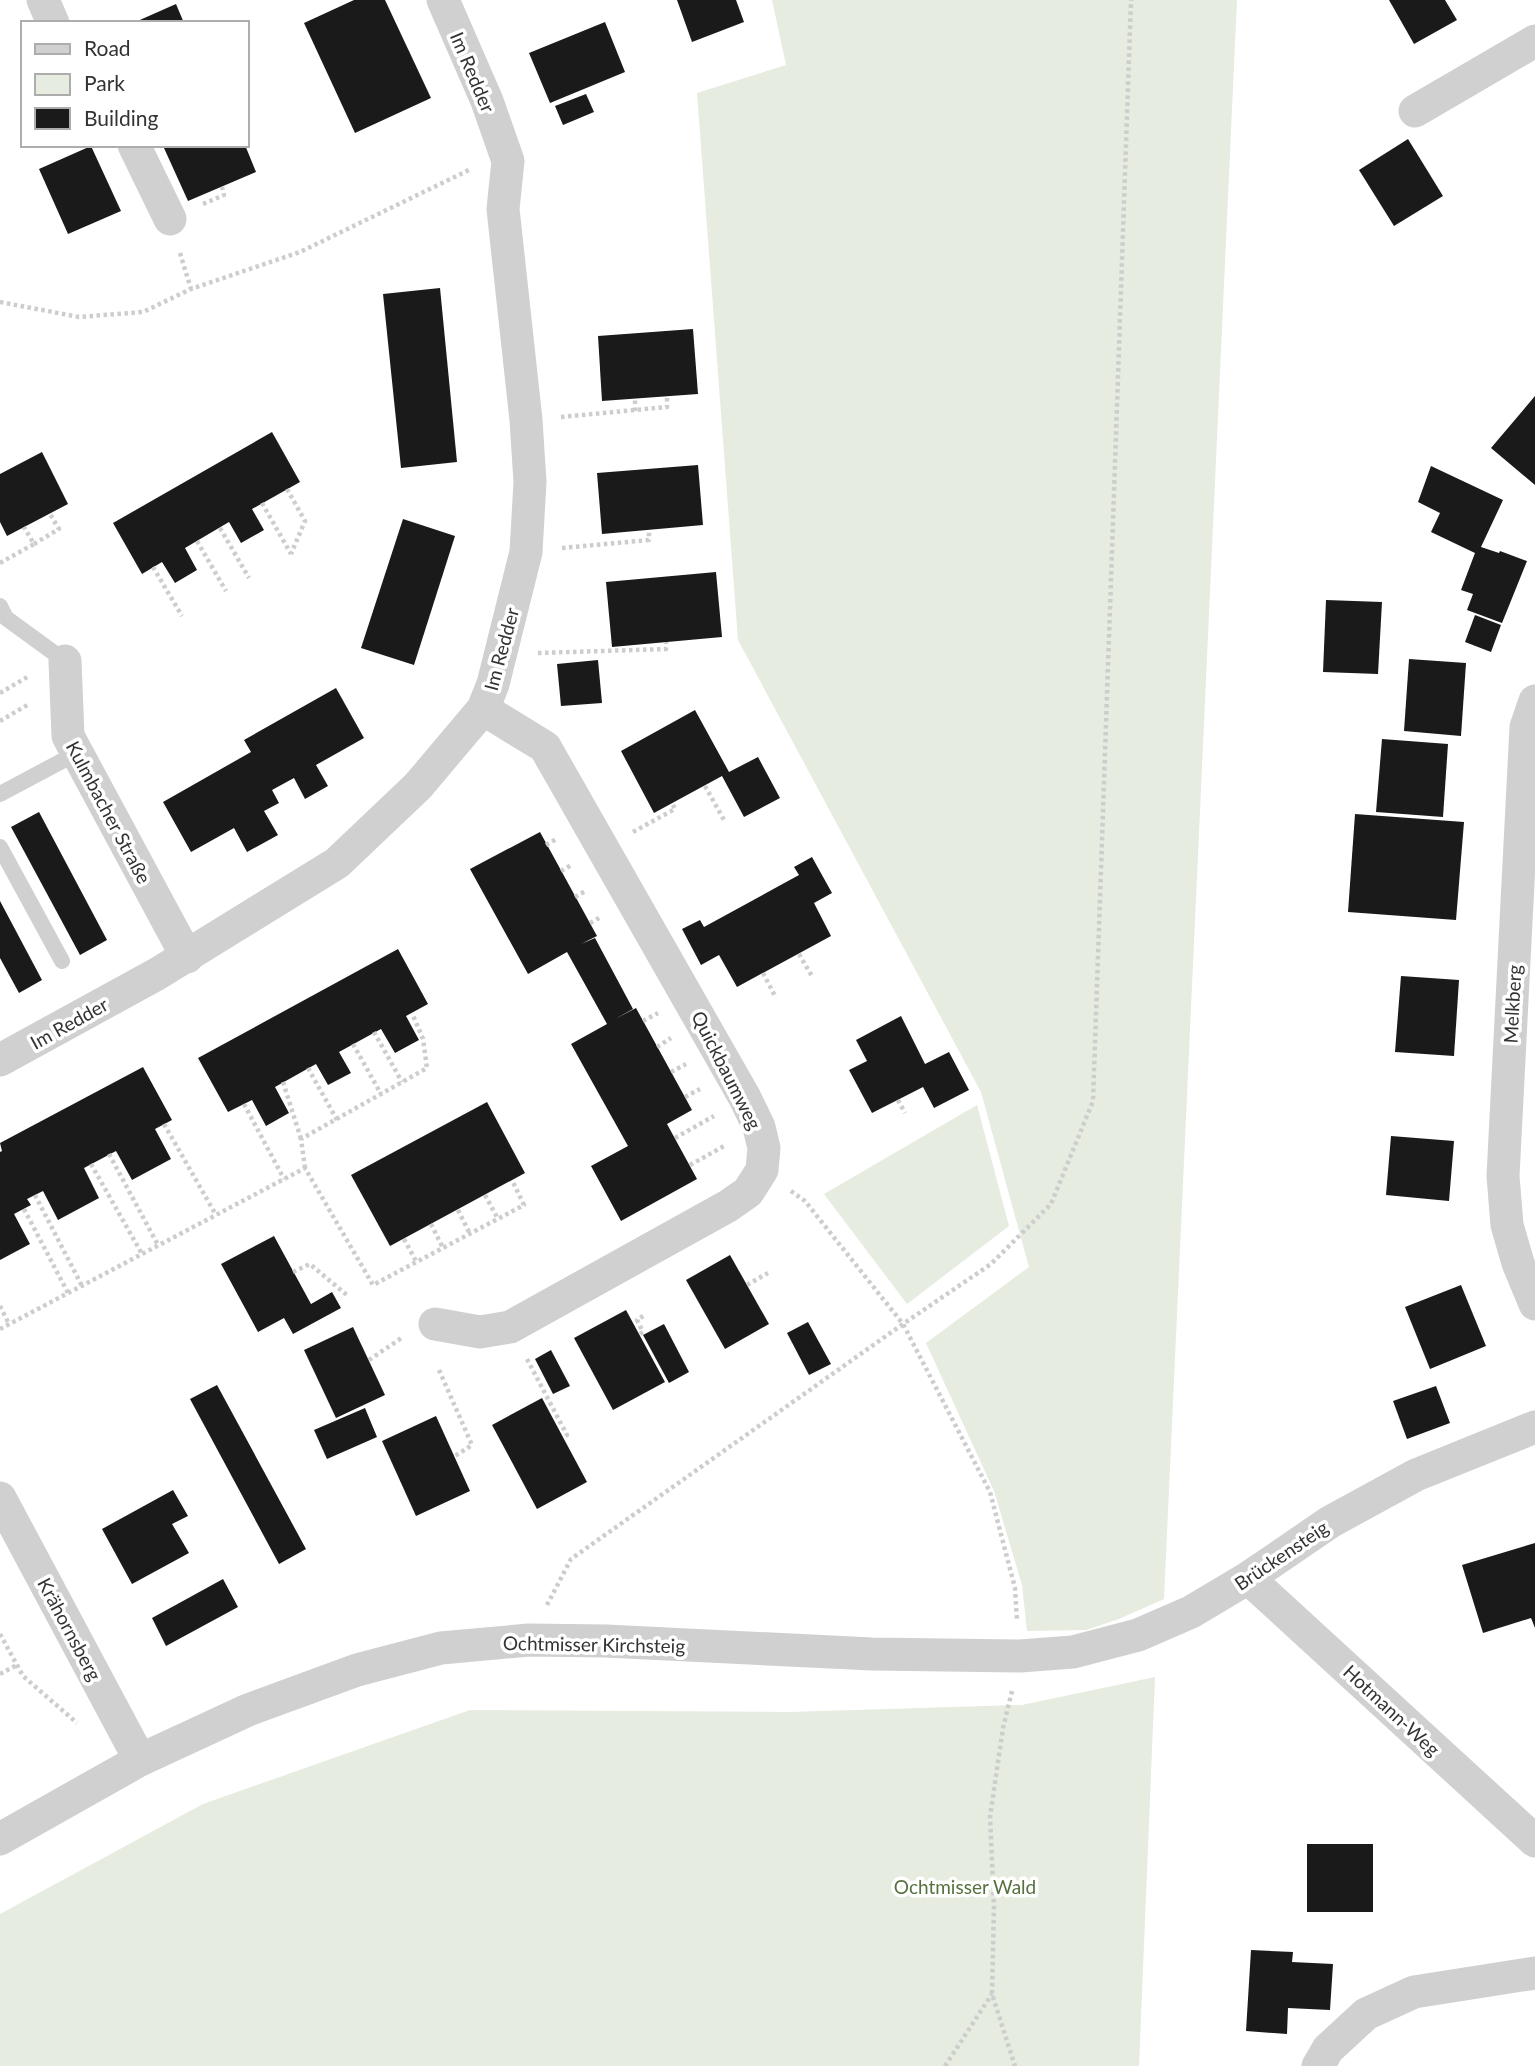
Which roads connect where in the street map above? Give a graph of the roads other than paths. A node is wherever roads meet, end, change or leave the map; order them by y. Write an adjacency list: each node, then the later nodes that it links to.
1 (43, 0): 3 (street)
2 (443, 0): 11 (street, Im Redder)
3 (52, 21)
4 (1535, 41): 5 (street)
5 (1415, 111)
6 (135, 147): 7 (street)
7 (170, 219)
8 (0, 606): 9 (lane, Kulmbacher Straße)
9 (65, 661): 12 (street, Kulmbacher Straße)
10 (1535, 701): 18 (street, Melkberg)
11 (483, 709): 15 (street, Im Redder); 19 (street, Quickbaumweg)
12 (77, 753): 13 (lane); 15 (street, Kulmbacher Straße)
13 (0, 794)
14 (0, 847): 16 (lane)
15 (187, 957): 17 (street, Im Redder)
16 (62, 961)
17 (0, 1060)
18 (1535, 1304)
19 (435, 1324)
20 (1535, 1427): 22 (street, Brückensteig)
21 (0, 1498): 24 (street, Krähornsberg)
22 (1248, 1578): 23 (street, Brückensteig); 26 (street, Hotmann-Weg)
23 (1020, 1656): 24 (street, Ochtmisser Kirchsteig)
24 (140, 1760): 25 (street, Ochtmisser Kirchsteig)
25 (0, 1839)
26 (1535, 1841)
27 (1535, 1973): 28 (street)
28 (1318, 2066)

